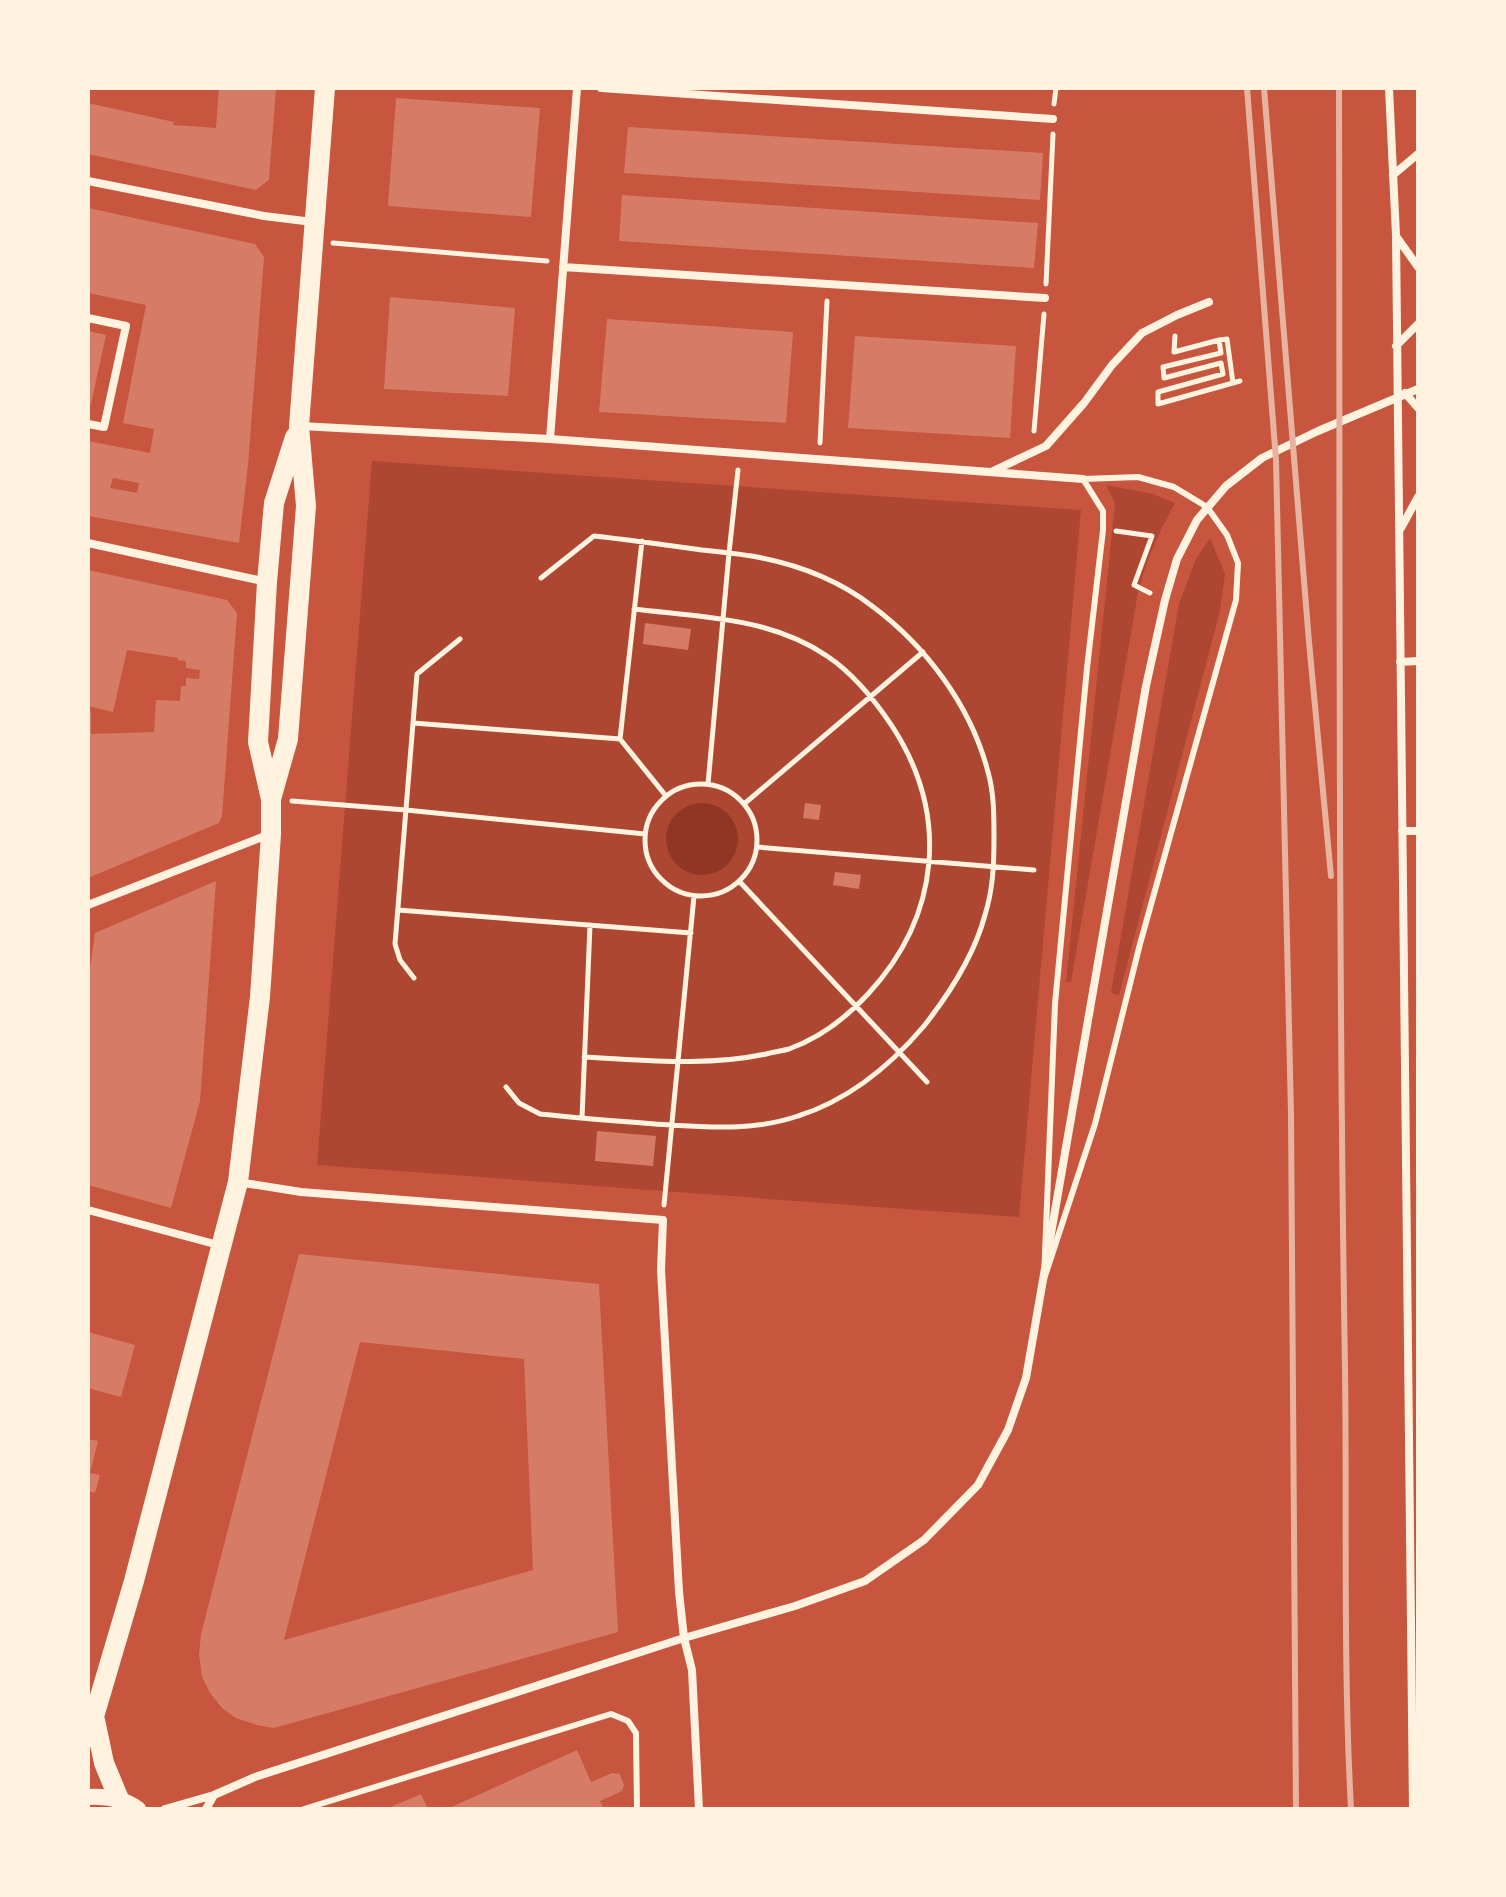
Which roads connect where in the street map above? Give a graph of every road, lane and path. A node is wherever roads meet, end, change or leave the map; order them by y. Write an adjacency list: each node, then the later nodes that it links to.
1 (325, 88): 10 (main road)
2 (577, 88): 12 (street)
3 (601, 88): 6 (street)
4 (1056, 88): 6 (path)
5 (1389, 88): 8 (street)
6 (1053, 119): 15 (path)
7 (1418, 154): 8 (street)
8 (1393, 175): 11 (street)
9 (88, 181): 10 (street)
10 (313, 232): 12 (path); 26 (main road)
11 (1396, 235): 13 (street); 21 (street)
12 (563, 264): 14 (street); 27 (street)
13 (1418, 267)
14 (828, 284): 15 (street); 30 (path)
15 (1045, 298): 28 (path)
16 (1209, 302): 17 (street)
17 (1177, 315): 20 (path); 28 (street)
18 (88, 318): 25 (street)
19 (1418, 324): 21 (street)
20 (1219, 340): 20 (path)
21 (1396, 346): 22 (street)
22 (1396, 384): 24 (street); 35 (street)
23 (1418, 389): 41 (street)
24 (1418, 408)
25 (88, 424)
26 (299, 426): 27 (street); 40 (main road); 53 (main road)
27 (550, 439): 29 (street)
28 (1033, 452): 31 (street)
29 (740, 454): 30 (street); 38 (path)
30 (819, 460): 31 (street)
31 (992, 471): 32 (street)
32 (1083, 479): 34 (lane); 83 (lane)
33 (1418, 497): 35 (street)
34 (1103, 530): 41 (path); 83 (lane)
35 (1399, 532): 47 (street)
36 (642, 541): 38 (path); 39 (path); 42 (path)
37 (88, 543): 40 (street)
38 (729, 553): 43 (path); 45 (path)
39 (541, 578)
40 (267, 582): 53 (main road)
41 (1165, 600): 83 (street)
42 (634, 609): 43 (path); 50 (path)
43 (723, 620): 48 (path); 51 (path)
44 (460, 639): 49 (path)
45 (923, 652): 48 (path); 62 (path)
46 (1418, 661): 47 (street)
47 (1400, 662): 56 (street)
48 (871, 697): 54 (path); 61 (path)
49 (413, 723): 50 (path); 55 (path)
50 (620, 739): 52 (path)
51 (708, 784): 52 (path); 54 (path)
52 (666, 796): 59 (path)
53 (271, 799): 55 (path); 58 (main road)
54 (744, 804): 60 (path)
55 (406, 810): 59 (path); 67 (path)
56 (1402, 831): 57 (street); 84 (street)
57 (1418, 831)
58 (271, 834): 66 (street); 79 (main road)
59 (645, 834): 65 (path)
60 (757, 847): 61 (path); 64 (path)
61 (928, 863): 62 (path); 71 (path)
62 (994, 868): 63 (path); 72 (path)
63 (1034, 870)
64 (739, 881): 65 (path); 71 (path)
65 (694, 896): 69 (path)
66 (88, 905)
67 (398, 910): 68 (path); 70 (path)
68 (590, 925): 69 (path); 73 (path)
69 (691, 933): 74 (path)
70 (414, 978)
71 (856, 1006): 72 (path); 74 (path)
72 (900, 1054): 75 (path); 78 (path)
73 (584, 1057): 74 (path); 77 (path)
74 (678, 1062): 78 (path)
75 (927, 1082)
76 (506, 1087): 77 (path)
77 (582, 1118): 78 (path)
78 (672, 1125): 81 (path)
79 (238, 1182): 81 (street); 82 (main road)
80 (88, 1210): 82 (street)
81 (663, 1220): 88 (street)
82 (222, 1246): 89 (main road)
83 (1044, 1279): 88 (street)
84 (1408, 1295): 85 (street); 86 (street)
85 (1418, 1295)
86 (1414, 1468): 87 (street)
87 (1415, 1634): 93 (street)
88 (684, 1638): 90 (street); 99 (street)
89 (91, 1728): 92 (main road)
90 (214, 1795): 95 (street); 96 (street)
91 (88, 1797): 92 (main road)
92 (119, 1799): 94 (main road)
93 (1415, 1804)
94 (138, 1809)
95 (165, 1809)
96 (206, 1809)
97 (304, 1809): 98 (lane)
98 (637, 1809)
99 (699, 1809)

